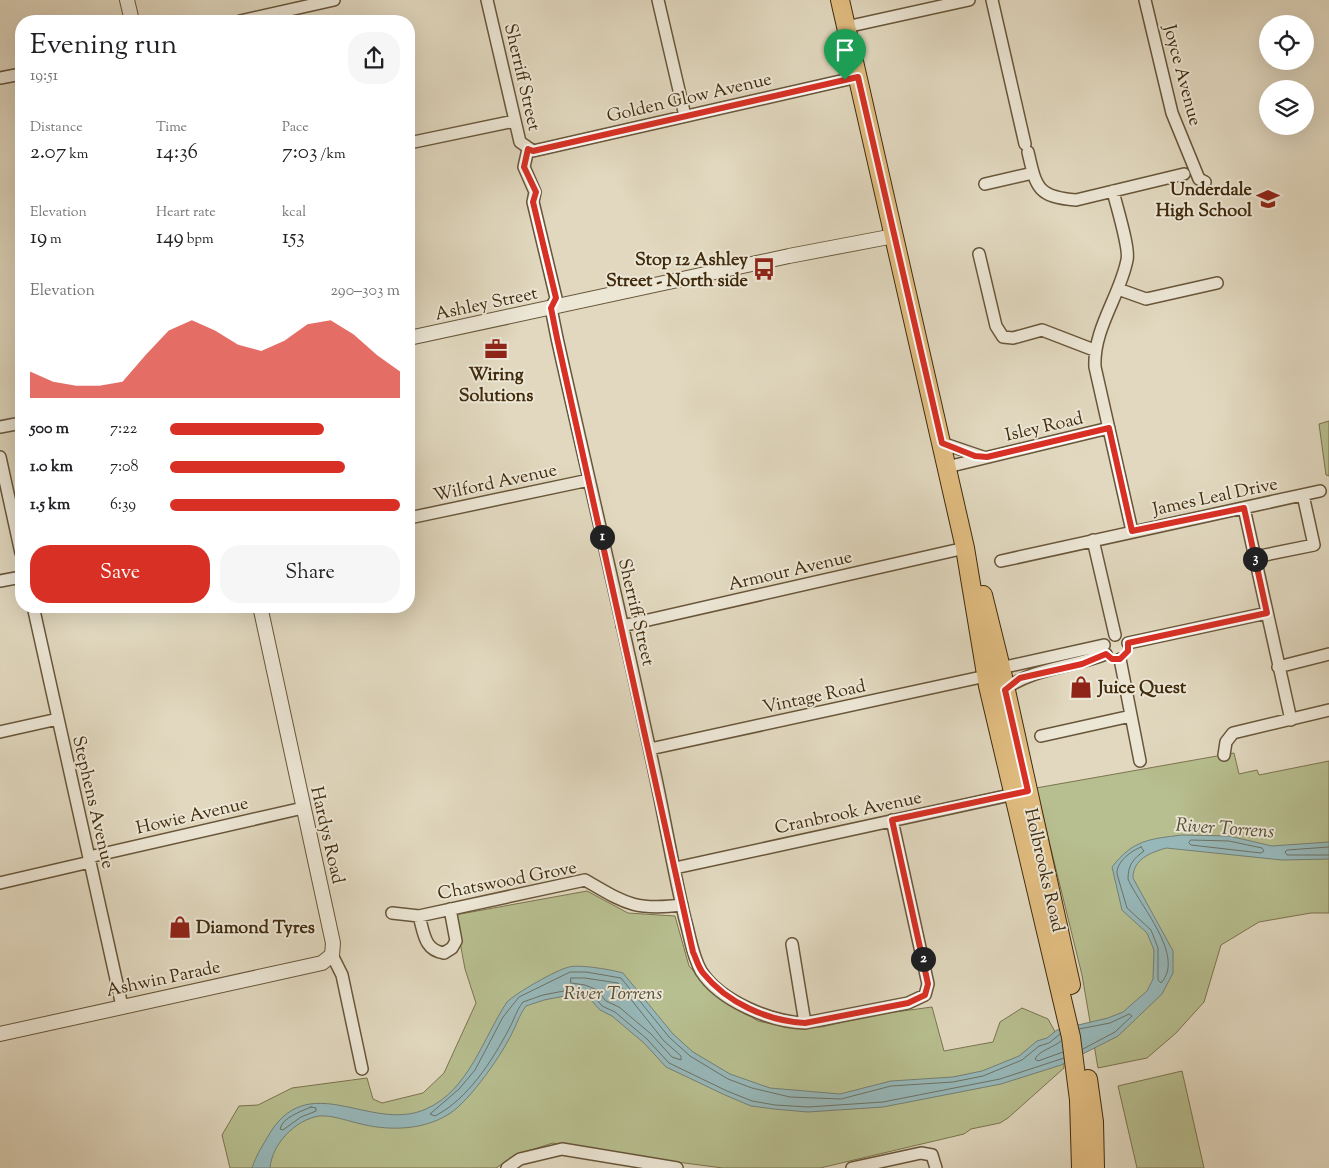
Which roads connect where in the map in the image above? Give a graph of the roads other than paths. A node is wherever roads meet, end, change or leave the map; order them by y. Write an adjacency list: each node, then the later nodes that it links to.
1 (127, 0): 9 (street)
2 (334, 0): 10 (street)
3 (487, 0): 16 (street, Sherriff Street)
4 (658, 0): 15 (street)
5 (840, 0): 11 (main road, Holbrooks Road)
6 (969, 0): 11 (street)
7 (992, 0): 19 (street)
8 (1145, 0): 21 (street, Joyce Avenue)
9 (131, 15)
10 (267, 15)
11 (846, 27): 13 (main road, Holbrooks Road)
12 (15, 75): 14 (street)
13 (858, 77): 15 (street, Golden Glow Avenue); 24 (main road, Holbrooks Road)
14 (0, 78)
15 (685, 116): 18 (street, Golden Glow Avenue)
16 (514, 121): 17 (street); 18 (street, Sherriff Street)
17 (415, 142)
18 (528, 149): 28 (street, Sherriff Street)
19 (1033, 173): 22 (street); 23 (street)
20 (1184, 174): 23 (street)
21 (1205, 182)
22 (985, 184)
23 (1113, 191): 27 (street)
24 (894, 236): 28 (street, Ashley Street); 34 (main road, Holbrooks Road)
25 (979, 254): 30 (street)
26 (1217, 282): 27 (street)
27 (1118, 289): 30 (street)
28 (551, 308): 29 (street, Ashley Street); 38 (street, Sherriff Street)
29 (415, 337)
30 (1094, 350): 33 (street)
31 (15, 424): 32 (street)
32 (0, 428)
33 (1109, 428): 36 (street, Isley Road); 44 (street)
34 (942, 443): 36 (street, Isley Road); 37 (main road, Holbrooks Road)
35 (0, 457): 43 (street)
36 (987, 457): 37 (street, Isley Road)
37 (949, 474): 46 (main road, Holbrooks Road)
38 (589, 480): 42 (street, Wilford Avenue); 54 (street, Sherriff Street)
39 (1320, 491): 40 (street, James Leal Drive)
40 (1303, 495): 41 (street, James Leal Drive); 47 (street)
41 (1244, 508): 44 (street, James Leal Drive); 47 (street)
42 (415, 517)
43 (15, 525)
44 (1132, 531): 45 (street, James Leal Drive)
45 (1093, 540): 48 (street, James Leal Drive); 55 (street)
46 (965, 548): 54 (street, Armour Avenue); 61 (main road, Holbrooks Road)
47 (1255, 557): 53 (street)
48 (1001, 561)
49 (15, 578): 50 (street)
50 (0, 581)
51 (35, 613): 65 (street, Stephens Avenue)
52 (261, 613): 73 (street, Hardys Road)
53 (1267, 613): 56 (street); 60 (street)
54 (622, 626): 69 (street, Sherriff Street)
55 (1115, 635): 56 (street); 57 (street)
56 (1128, 643): 59 (street)
57 (1105, 650): 59 (street); 61 (street, Vintage Road); 62 (street)
58 (1329, 654): 60 (street)
59 (1120, 659): 64 (street)
60 (1278, 667): 66 (street)
61 (991, 672): 62 (main road, Holbrooks Road); 69 (street, Vintage Road); 72 (main road, Holbrooks Road)
62 (1005, 690): 72 (main road, Holbrooks Road)
63 (1329, 710): 66 (street)
64 (1131, 716): 68 (street); 71 (street)
65 (58, 719): 67 (street); 75 (street, Stephens Avenue)
66 (1291, 720): 70 (street)
67 (0, 732)
68 (1041, 736)
69 (650, 749): 76 (street, Sherriff Street)
70 (1224, 755)
71 (1140, 761)
72 (1021, 792): 74 (street, Cranbrook Avenue); 88 (main road, Holbrooks Road)
73 (303, 808): 75 (street, Howie Avenue); 83 (street, Hardys Road)
74 (892, 820): 76 (street, Cranbrook Avenue); 85 (street, Sherriff Street)
75 (89, 860): 77 (street, Howie Avenue); 84 (street, Stephens Avenue)
76 (675, 868): 78 (street, Sherriff Street)
77 (0, 882)
78 (682, 905): 79 (street, Chatswood Grove); 85 (street, Sherriff Street)
79 (450, 910): 81 (street, Chatswood Grove); 81 (street)
80 (392, 913): 81 (street, Chatswood Grove)
81 (419, 916)
82 (792, 944): 85 (street)
83 (332, 955): 84 (street, Ashwin Parade); 87 (street, Hardys Road)
84 (122, 1006): 86 (street, Ashwin Parade)
85 (805, 1023)
86 (0, 1034)
87 (362, 1069)
88 (1082, 1079): 93 (main road, Holbrooks Road); 94 (main road, Holbrooks Road)
89 (507, 1168): 90 (street)
90 (677, 1168)
91 (852, 1168): 92 (street)
92 (936, 1168)
93 (1081, 1168)
94 (1095, 1168)

